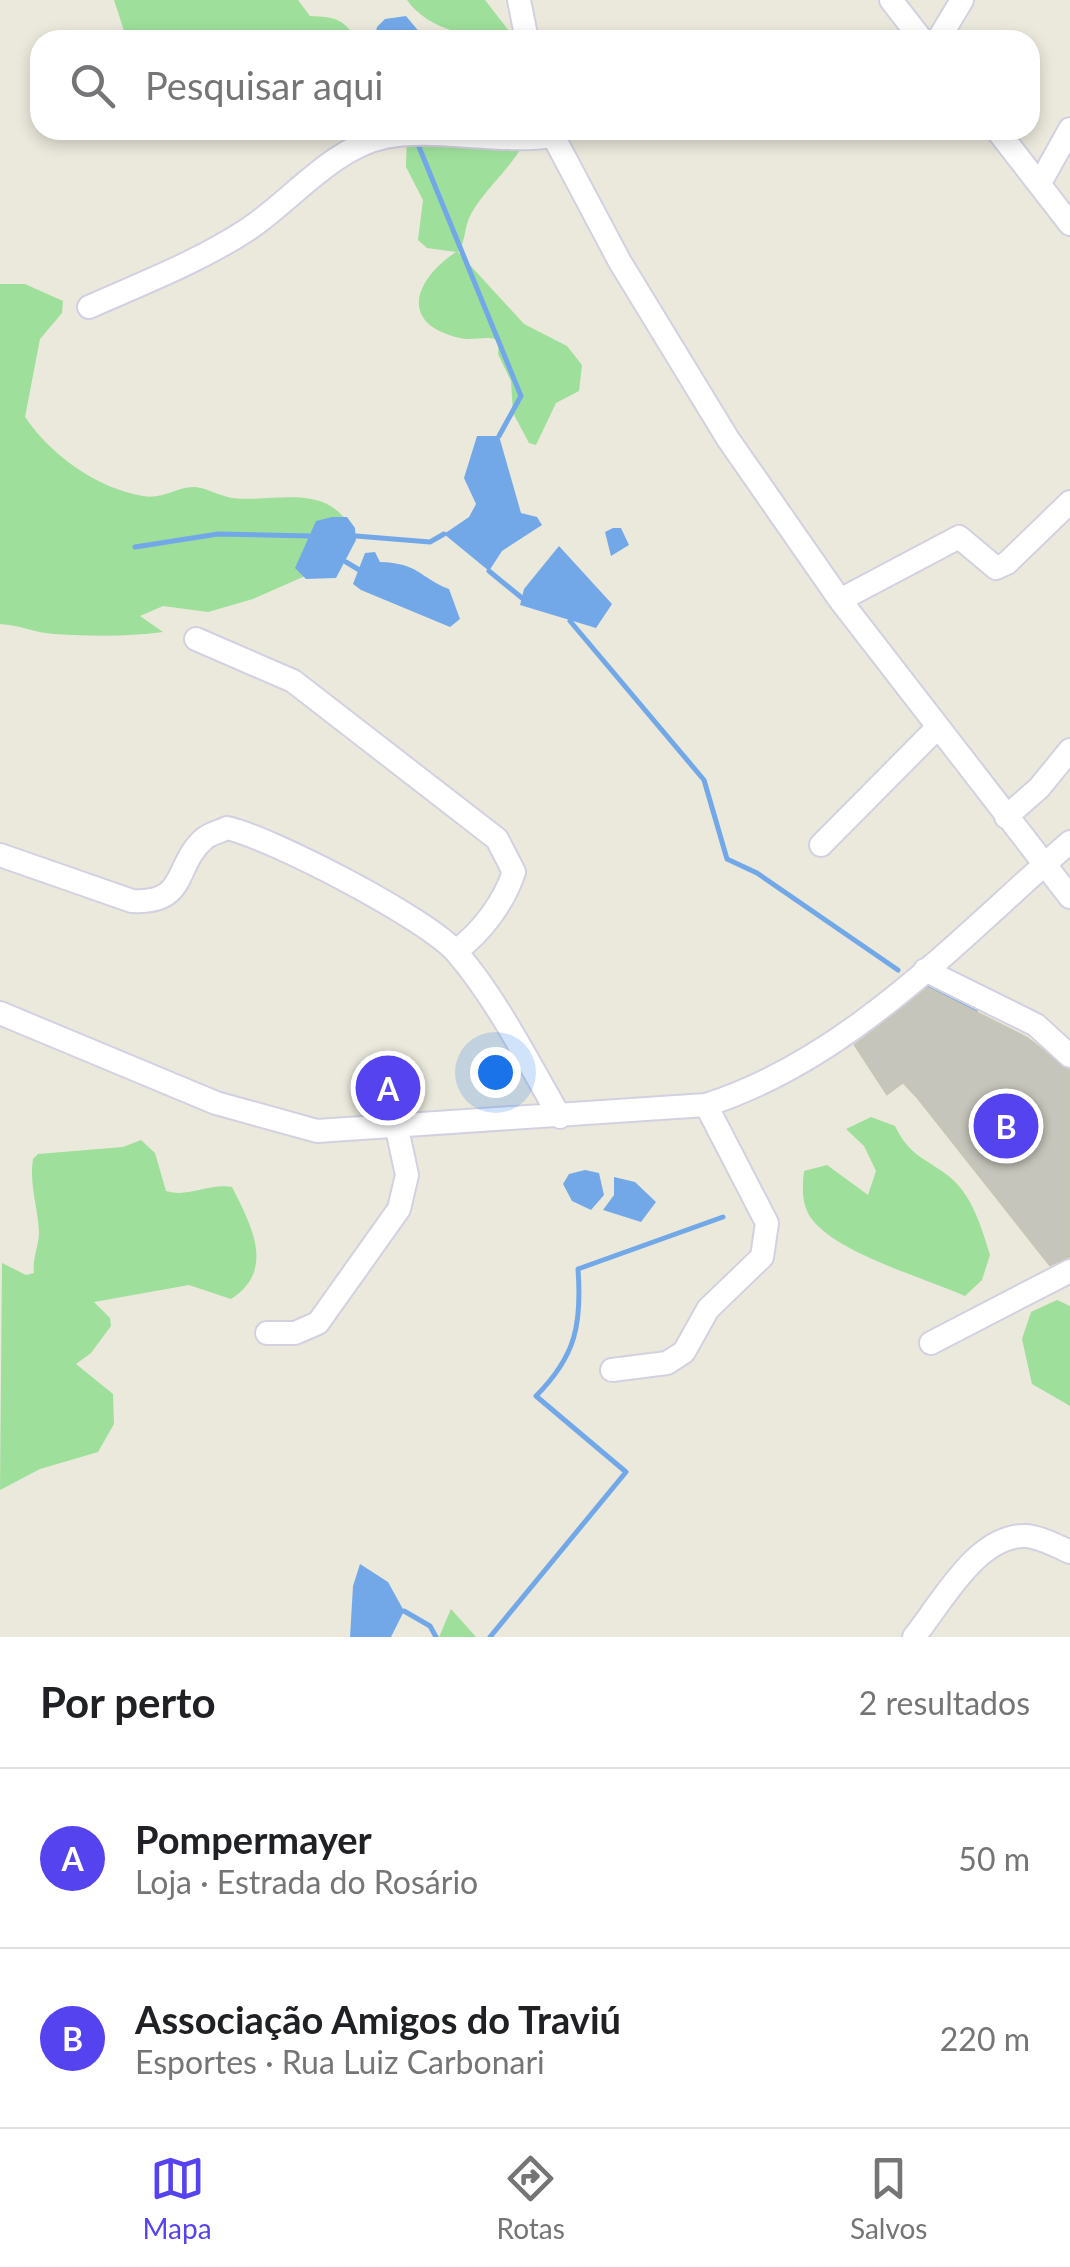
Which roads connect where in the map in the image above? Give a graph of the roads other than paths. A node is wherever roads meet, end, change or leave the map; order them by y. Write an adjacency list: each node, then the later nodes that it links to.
1 (518, 0): 4 (street)
2 (890, 0): 5 (street)
3 (962, 0): 6 (street)
4 (525, 30)
5 (914, 30)
6 (944, 30)
7 (1070, 129): 11 (street)
8 (377, 140): 13 (street)
9 (555, 140): 15 (street)
10 (1004, 140): 11 (street)
11 (1040, 183): 12 (street)
12 (1070, 224)
13 (89, 307)
14 (1070, 502): 15 (street)
15 (840, 600): 17 (street)
16 (196, 639): 25 (street)
17 (936, 729): 19 (street); 21 (street)
18 (1070, 750): 19 (street)
19 (1006, 816): 23 (street)
20 (1070, 842): 23 (street)
21 (821, 845)
22 (0, 855): 25 (street)
23 (1042, 866): 24 (street); 26 (street)
24 (1070, 897)
25 (456, 951): 30 (street)
26 (926, 970): 28 (street); 29 (street)
27 (0, 1013): 31 (street)
28 (1070, 1056)
29 (706, 1105): 30 (street); 35 (street)
30 (560, 1117): 31 (street)
31 (396, 1129): 33 (street)
32 (1070, 1271): 34 (street)
33 (267, 1333)
34 (931, 1343)
35 (612, 1370)
36 (1070, 1552): 37 (street)
37 (914, 1637)

